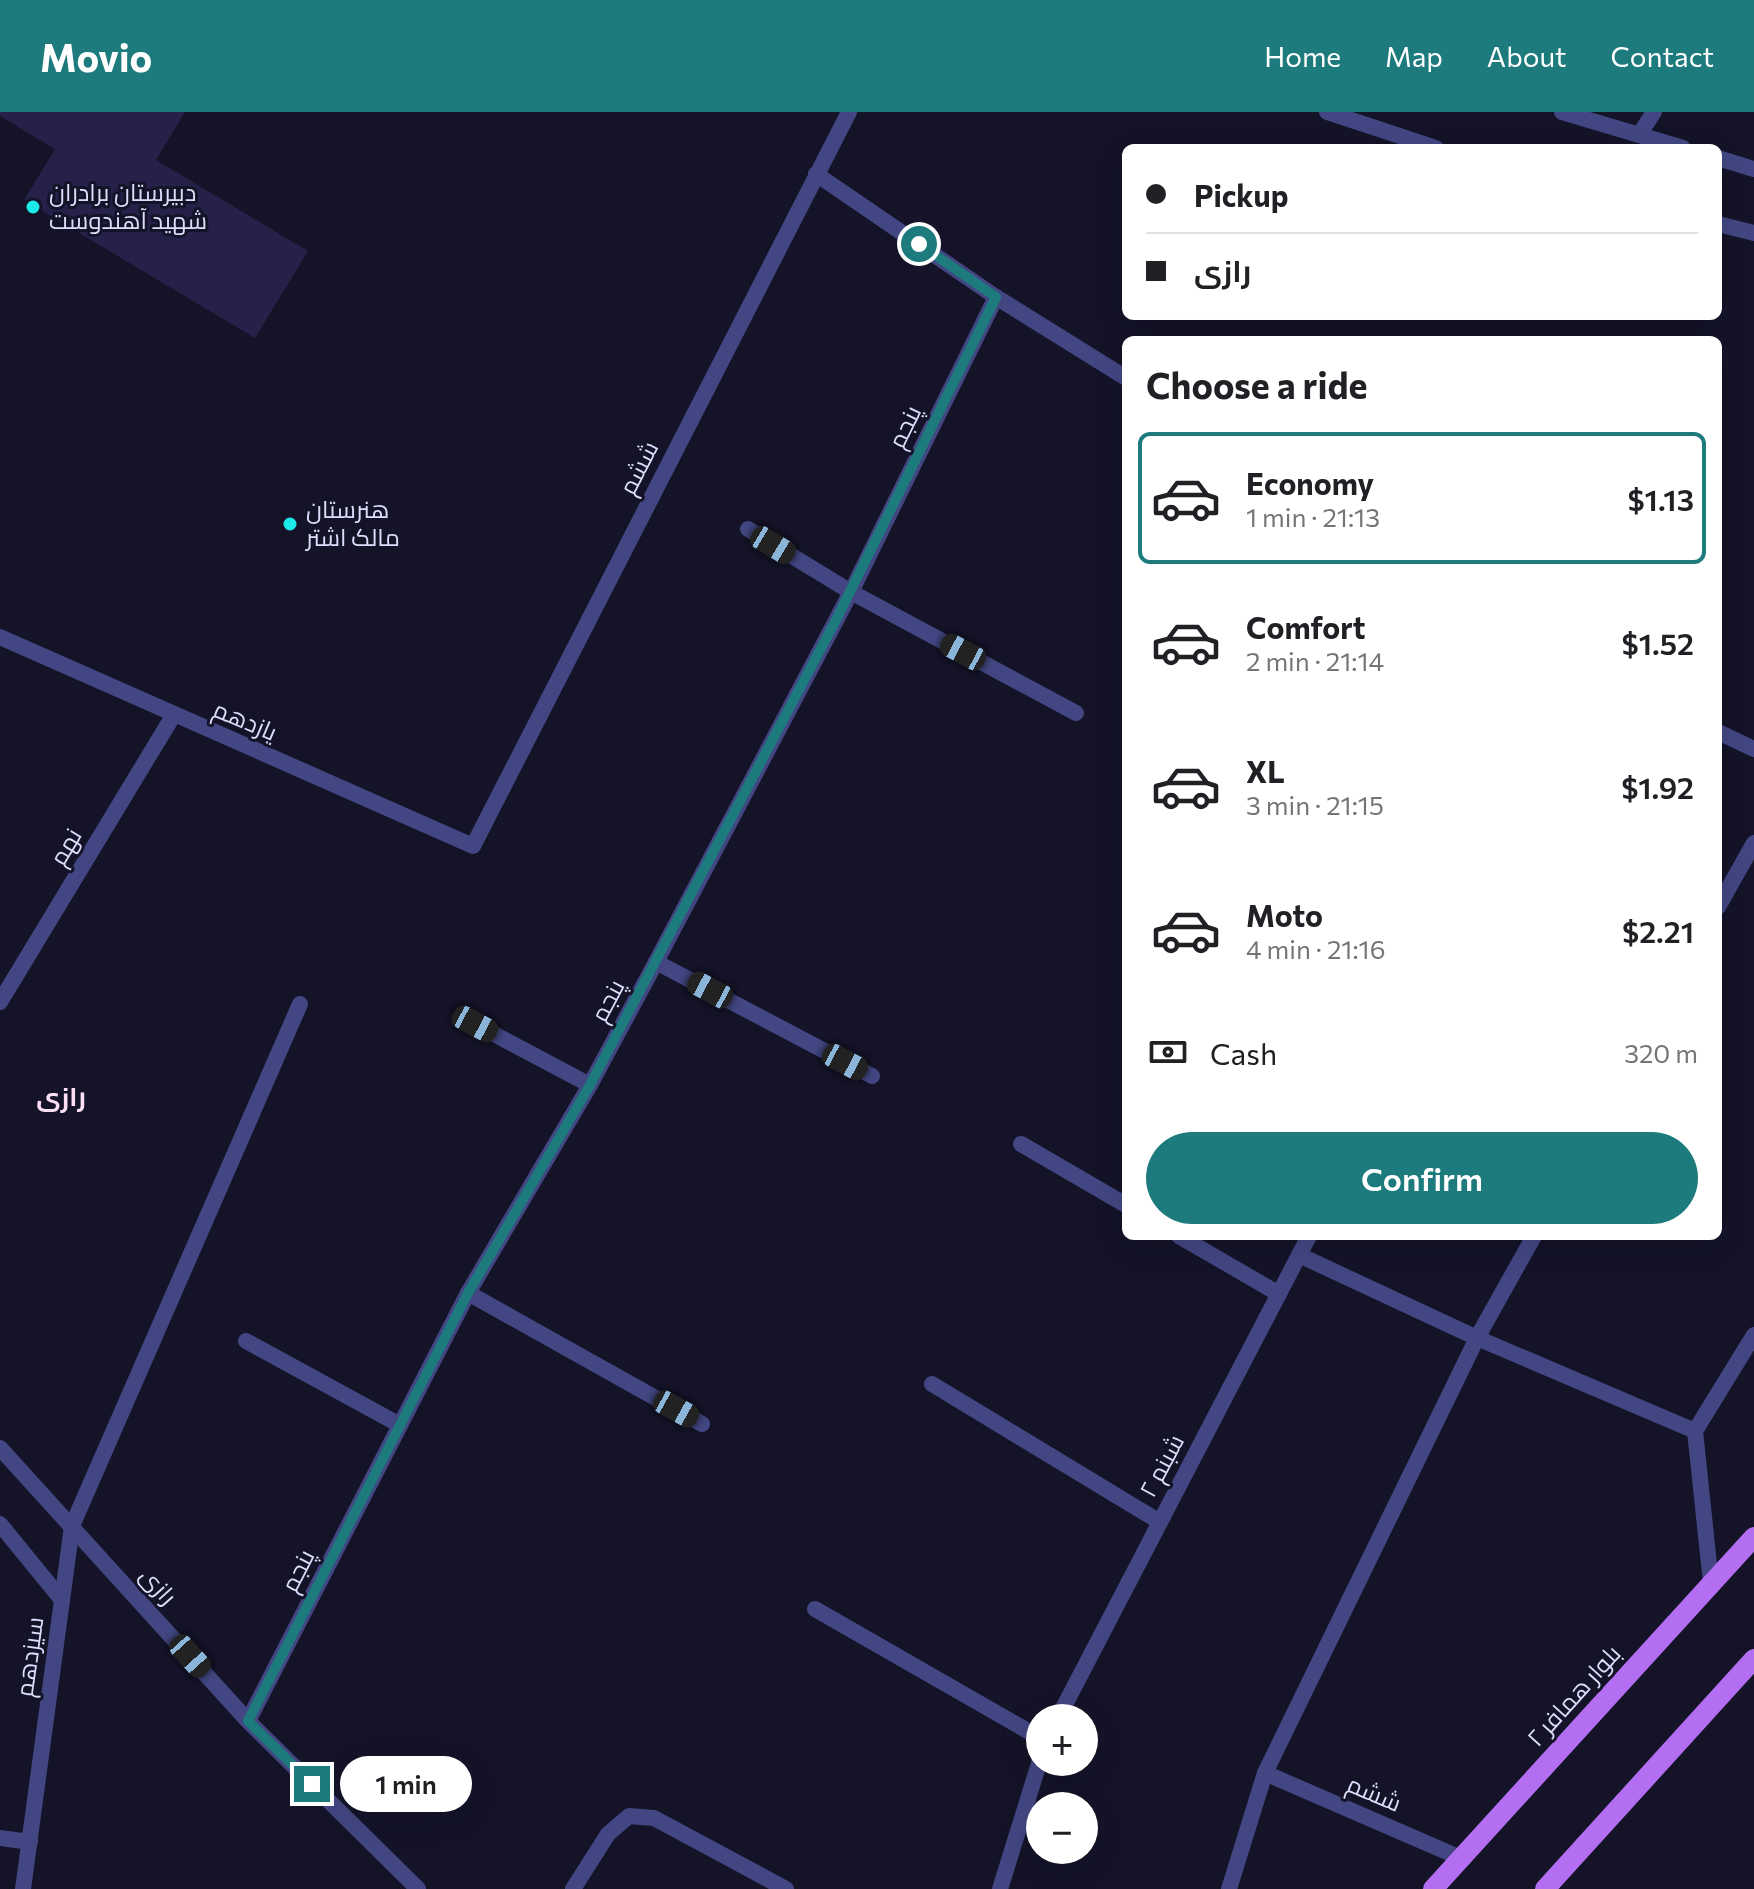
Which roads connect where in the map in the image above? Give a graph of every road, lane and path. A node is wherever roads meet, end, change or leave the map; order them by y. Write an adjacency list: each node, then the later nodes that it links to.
1 (849, 112): 10 (street, ششم)
2 (1327, 112): 6 (street)
3 (1562, 112): 5 (street)
4 (1654, 112): 5 (street)
5 (1639, 135): 7 (street)
6 (1424, 144)
7 (1669, 144)
8 (1722, 159): 9 (street)
9 (1754, 169)
10 (816, 174): 13 (street); 23 (street, ششم)
11 (1722, 225): 12 (street)
12 (1754, 233)
13 (996, 297): 14 (street); 16 (street, پنجم)
14 (1122, 376)
15 (748, 529): 16 (street)
16 (851, 592): 18 (street); 25 (street, پنجم)
17 (0, 637): 19 (street, یازدهم)
18 (1076, 713)
19 (173, 716): 23 (street, یازدهم); 26 (street, نهم)
20 (1722, 734): 21 (street)
21 (1754, 749)
22 (1754, 843): 24 (street)
23 (473, 846)
24 (1722, 900)
25 (656, 962): 29 (street); 30 (street, پنجم)
26 (0, 1002)
27 (300, 1004): 49 (street, سیزدهم)
28 (475, 1024): 30 (street)
29 (872, 1076)
30 (590, 1085): 37 (street, پنجم)
31 (1021, 1144): 32 (street)
32 (1122, 1203)
33 (1186, 1240): 38 (street)
34 (1307, 1240): 36 (street, شبنم ۲)
35 (1532, 1240): 40 (street)
36 (1299, 1255): 38 (street, شبنم ۲); 40 (street)
37 (468, 1293): 43 (street); 44 (street, پنجم)
38 (1279, 1294): 47 (street, شبنم ۲)
39 (1754, 1335): 45 (street)
40 (1477, 1338): 45 (street); 58 (street)
41 (246, 1341): 44 (street)
42 (932, 1384): 47 (street)
43 (702, 1424)
44 (400, 1425): 56 (street, پنجم)
45 (1695, 1431): 51 (street)
46 (0, 1448): 49 (street, رازی)
47 (1160, 1522): 55 (street, شبنم ۲)
48 (0, 1524): 52 (street)
49 (72, 1526): 52 (street, سیزدهم); 56 (street, رازی)
50 (1754, 1537): 51 (main road, بلوار همافر ۲)
51 (1711, 1583): 62 (main road, بلوار همافر ۲)
52 (62, 1600): 61 (street, سیزدهم)
53 (815, 1609): 57 (street)
54 (1754, 1659): 70 (main road)
55 (1065, 1704)
56 (248, 1721): 64 (street, رازی)
57 (1026, 1730)
58 (1265, 1773): 62 (street, ششم); 68 (street)
59 (1035, 1776): 67 (street)
60 (0, 1838): 61 (street)
61 (30, 1842): 63 (street, سیزدهم)
62 (1463, 1859): 69 (main road, بلوار همافر ۲)
63 (23, 1889)
64 (418, 1889)
65 (573, 1889): 66 (street)
66 (786, 1889)
67 (1000, 1889)
68 (1229, 1889)
69 (1433, 1889)
70 (1545, 1889)

